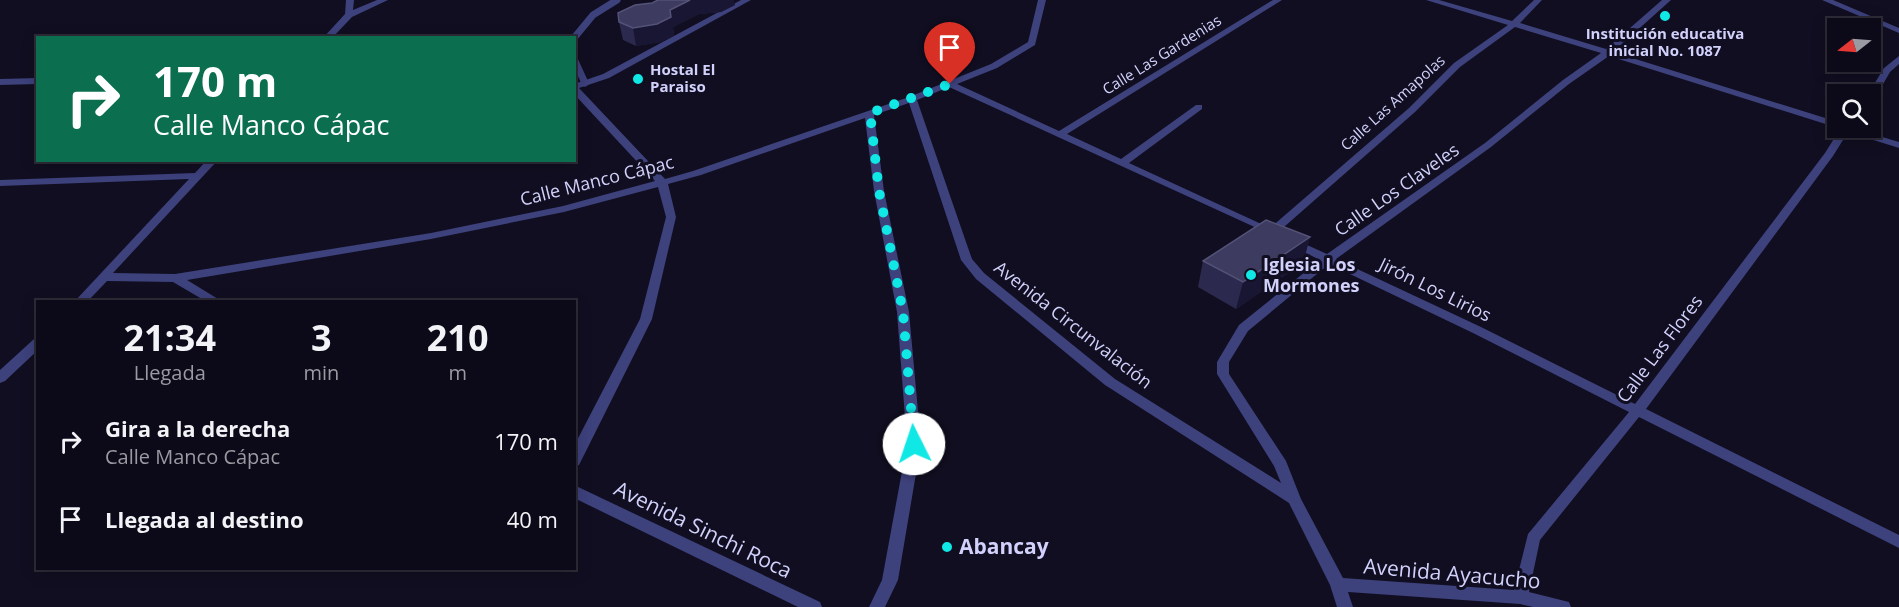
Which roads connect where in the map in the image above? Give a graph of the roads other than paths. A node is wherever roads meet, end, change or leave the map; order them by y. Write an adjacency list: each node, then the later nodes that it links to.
1 (350, 0): 11 (street)
2 (384, 0): 11 (street)
3 (617, 0): 15 (lane)
4 (747, 0): 22 (street)
5 (1042, 0): 20 (street, Calle Manco Cápac)
6 (1278, 0): 27 (street, Calle Las Gardenias)
7 (1430, 0): 12 (street)
8 (1538, 0): 12 (street, Calle Las Amapolas)
9 (1666, 0): 16 (street, Calle Los Claveles)
10 (1826, 0): 13 (street)
11 (350, 15): 14 (street)
12 (1514, 24): 16 (street); 36 (street, Calle Las Amapolas)
13 (1899, 31)
14 (329, 36)
15 (575, 36)
16 (1607, 53): 26 (street); 37 (street, Calle Los Claveles)
17 (1899, 59): 21 (street)
18 (36, 81): 19 (street)
19 (0, 82)
20 (950, 84): 23 (street, Calle Manco Cápac); 27 (street, Jirón Los Lirios)
21 (1878, 84)
22 (578, 86): 34 (street)
23 (912, 99): 25 (street, Calle Manco Cápac); 47 (street, Avenida Circunvalación)
24 (1199, 107): 32 (street)
25 (870, 113): 34 (street, Calle Manco Cápac); 52 (street)
26 (1827, 122)
27 (1061, 134): 32 (street, Jirón Los Lirios)
28 (1838, 138): 44 (street, Calle Las Flores)
29 (1877, 138): 30 (street)
30 (1899, 145)
31 (211, 162): 33 (street)
32 (1123, 162): 36 (street, Jirón Los Lirios)
33 (199, 176): 35 (street); 38 (street)
34 (662, 182): 39 (street, Calle Manco Cápac); 45 (street)
35 (1, 183)
36 (1272, 232): 37 (street, Jirón Los Lirios)
37 (1328, 259): 44 (street, Jirón Los Lirios); 47 (street, Calle Los Claveles)
38 (105, 277): 39 (street, Calle Manco Cápac); 40 (street)
39 (176, 278): 41 (street)
40 (82, 300)
41 (214, 300)
42 (36, 344): 43 (street)
43 (0, 378)
44 (1637, 411): 48 (street, Jirón Los Lirios); 50 (street, Calle Las Flores)
45 (576, 457)
46 (576, 492): 51 (street, Avenida Sinchi Roca)
47 (1294, 500): 49 (street, Avenida Circunvalación)
48 (1899, 542)
49 (1338, 584): 50 (street, Avenida Ayacucho); 53 (street, Avenida Circunvalación)
50 (1520, 597): 54 (street, Avenida Ayacucho)
51 (814, 607)
52 (877, 607)
53 (1345, 607)
54 (1563, 607)

